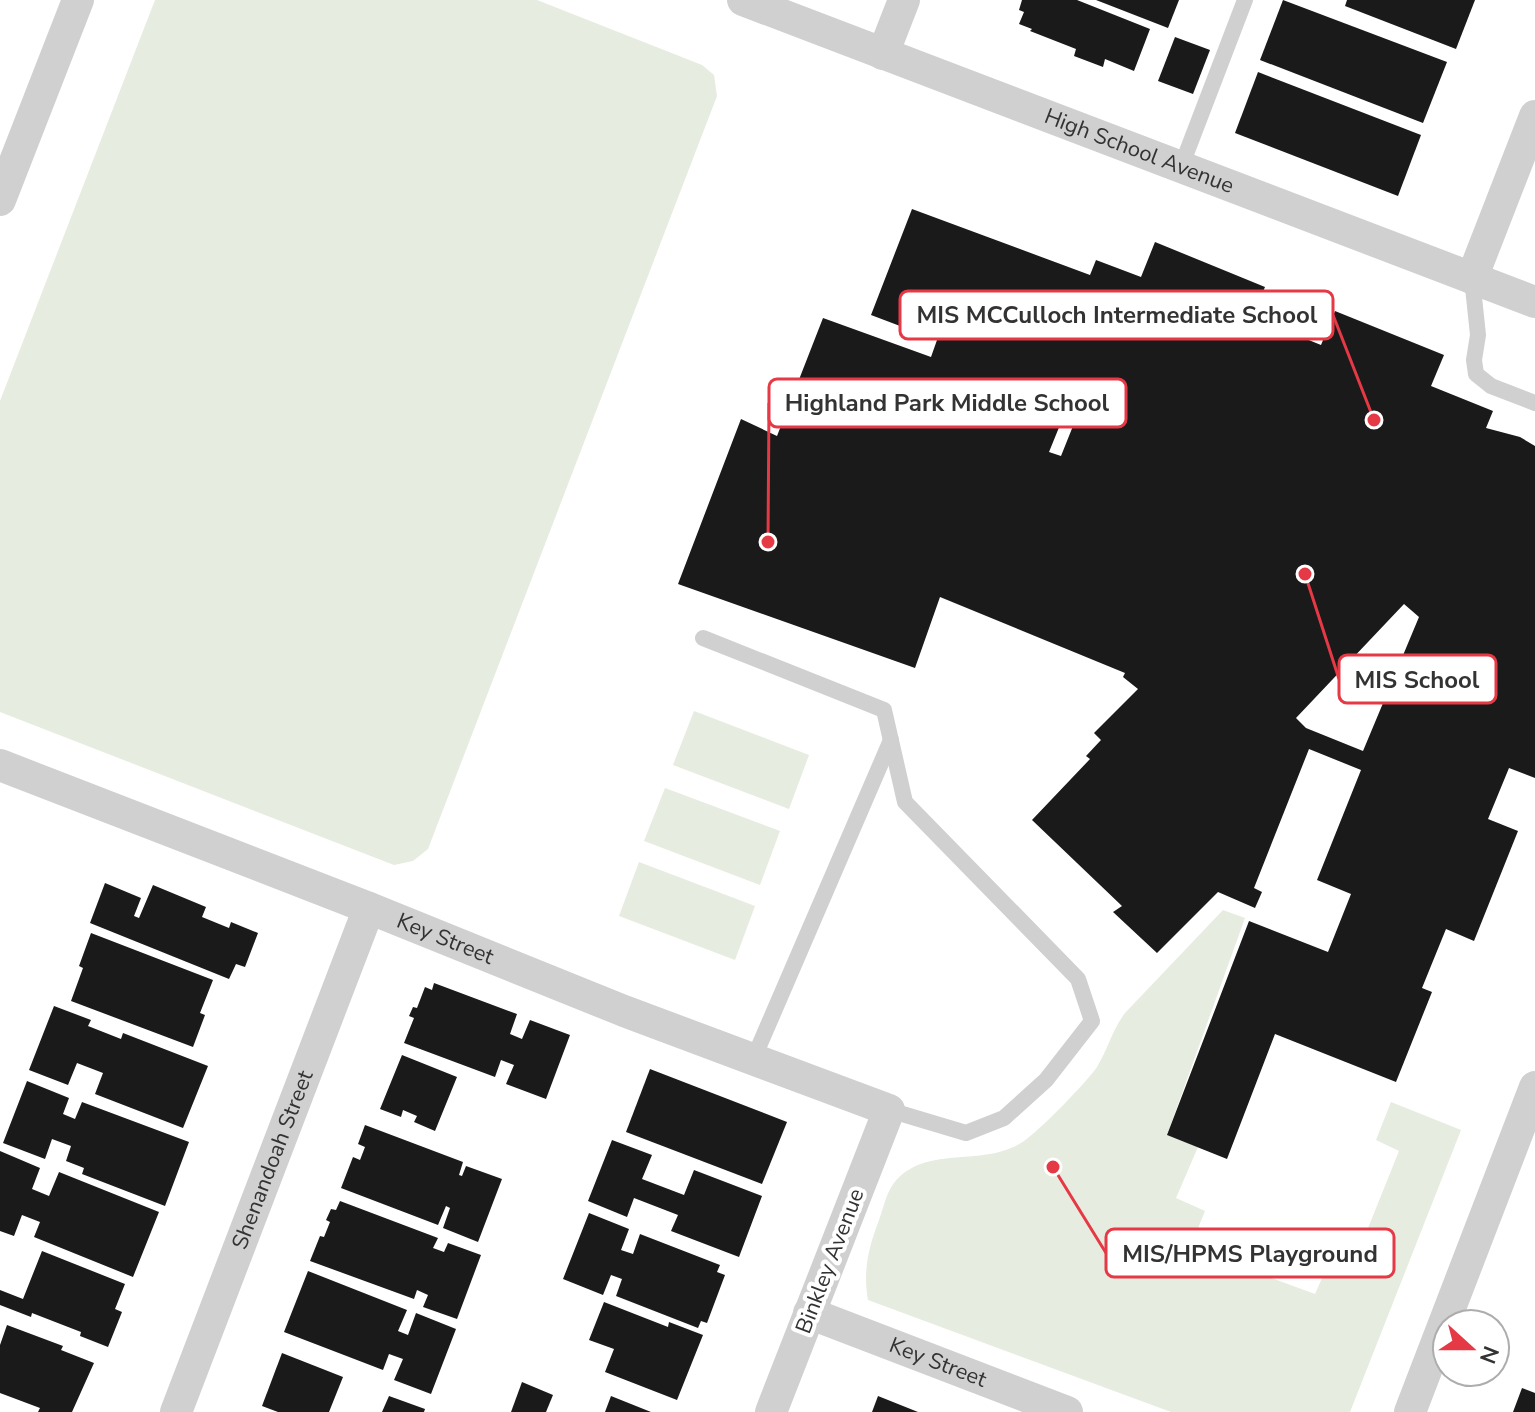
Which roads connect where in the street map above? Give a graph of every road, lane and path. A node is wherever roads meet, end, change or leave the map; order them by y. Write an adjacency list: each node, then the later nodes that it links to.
1 (78, 0): 8 (street)
2 (743, 0): 5 (street, High School Avenue)
3 (904, 0): 5 (street)
4 (1245, 0): 7 (lane)
5 (883, 54): 7 (street, High School Avenue)
6 (1535, 116): 9 (street)
7 (1181, 167): 9 (street, High School Avenue)
8 (0, 200)
9 (1472, 278): 10 (street, High School Avenue); 11 (lane)
10 (1535, 302)
11 (1535, 403)
12 (703, 638): 13 (lane)
13 (891, 740): 16 (lane); 18 (lane)
14 (0, 765): 15 (street, Key Street)
15 (369, 908): 16 (street, Key Street); 20 (street, Shenandoah Street)
16 (753, 1060): 18 (street, Key Street)
17 (1535, 1087): 23 (street)
18 (889, 1110): 19 (street, Binkley Avenue)
19 (809, 1313): 21 (street, Binkley Avenue); 22 (street, Key Street)
20 (176, 1412)
21 (771, 1412)
22 (1067, 1412)
23 (1410, 1412)

